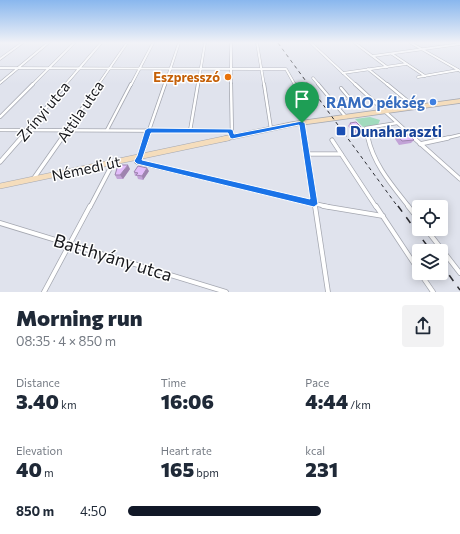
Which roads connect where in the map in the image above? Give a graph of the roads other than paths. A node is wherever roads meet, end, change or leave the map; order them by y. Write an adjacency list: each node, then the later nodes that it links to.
1 (31, 57): 17 (street)
2 (60, 57): 18 (street)
3 (89, 57): 19 (street, Zrínyi utca)
4 (118, 57): 20 (street, Attila utca)
5 (146, 57): 21 (street)
6 (174, 57): 22 (street)
7 (203, 57): 23 (street)
8 (231, 57): 24 (street)
9 (259, 57): 25 (street)
10 (326, 57): 28 (street)
11 (374, 57): 15 (street)
12 (396, 57): 14 (street)
13 (436, 57): 27 (street)
14 (406, 64): 15 (street); 29 (street)
15 (387, 67): 26 (street)
16 (0, 68): 17 (street)
17 (17, 68): 18 (street); 32 (street)
18 (48, 68): 19 (street); 38 (street)
19 (79, 68): 20 (street); 44 (street, Zrínyi utca)
20 (109, 69): 21 (street); 45 (street, Attila utca)
21 (139, 69): 22 (street); 46 (street)
22 (169, 69): 23 (street); 47 (street)
23 (201, 69): 24 (street); 48 (street)
24 (231, 69): 25 (street); 49 (street)
25 (261, 69): 40 (street); 42 (street)
26 (368, 69): 28 (street); 36 (street)
27 (460, 70): 29 (street)
28 (343, 73): 37 (street)
29 (425, 76): 30 (street)
30 (418, 77)
31 (313, 78): 35 (street)
32 (0, 83)
33 (341, 88): 35 (street)
34 (460, 101): 36 (main road, Némedi út)
35 (333, 103): 39 (street)
36 (417, 108): 37 (main road, Némedi út)
37 (385, 112): 39 (main road, Némedi út); 41 (street)
38 (0, 117)
39 (346, 117): 40 (main road, Némedi út)
40 (302, 123): 42 (main road, Némedi út); 53 (street)
41 (397, 123): 52 (street); 62 (street)
42 (271, 128): 49 (main road, Némedi út)
43 (0, 130): 44 (street)
44 (27, 130): 45 (street); 56 (street, Zrínyi utca)
45 (67, 130): 46 (street); 58 (street, Attila utca)
46 (107, 130): 47 (street)
47 (148, 130): 48 (street); 55 (street)
48 (190, 131): 49 (street)
49 (231, 134): 55 (main road, Némedi út)
50 (460, 135): 52 (street)
51 (332, 140): 54 (street)
52 (420, 144): 59 (street)
53 (306, 154): 54 (street); 61 (street)
54 (341, 154): 63 (street)
55 (140, 157): 57 (main road, Némedi út); 61 (street)
56 (0, 162)
57 (113, 163): 58 (main road, Némedi út); 66 (street)
58 (34, 179): 60 (main road, Némedi út)
59 (460, 179)
60 (0, 186)
61 (314, 204): 63 (street); 72 (street)
62 (412, 211)
63 (383, 216): 67 (street)
64 (0, 223): 66 (street, Batthyány utca)
65 (431, 236): 68 (street)
66 (70, 244): 70 (street); 71 (street, Batthyány utca)
67 (412, 260)
68 (460, 273)
69 (425, 280): 73 (street)
70 (44, 292)
71 (226, 292)
72 (328, 292)
73 (433, 292)

